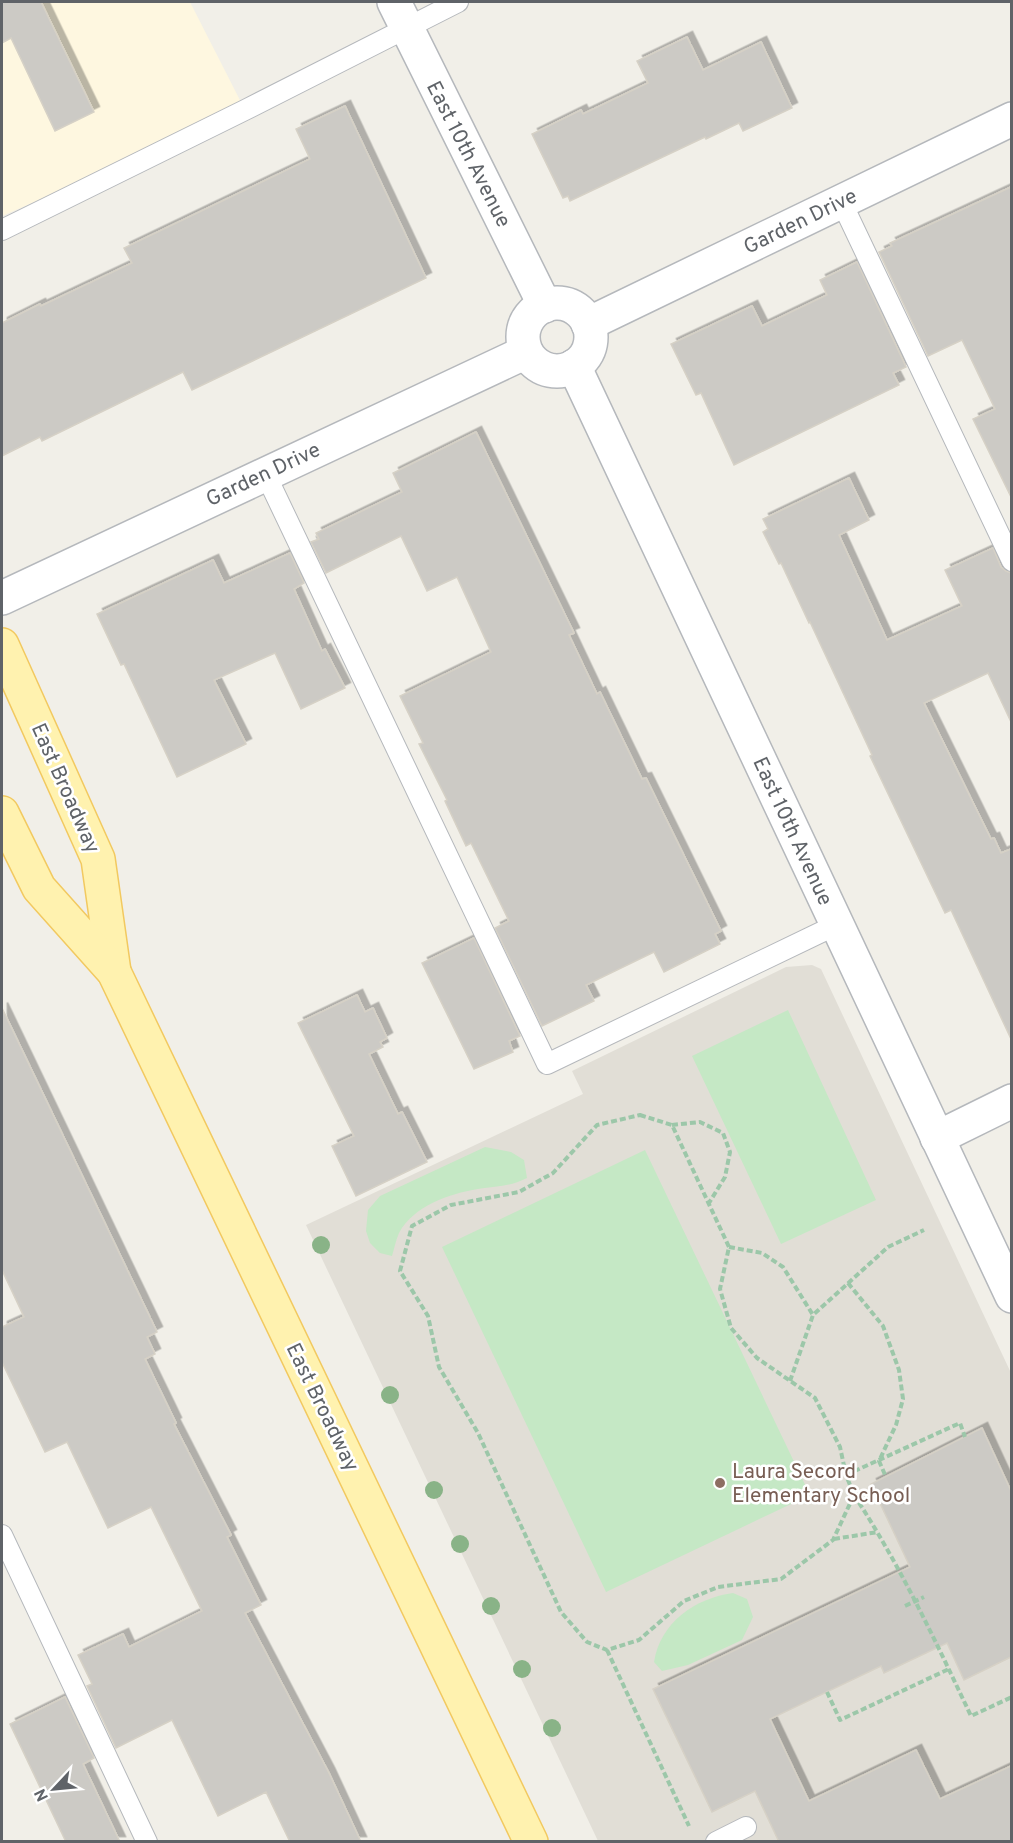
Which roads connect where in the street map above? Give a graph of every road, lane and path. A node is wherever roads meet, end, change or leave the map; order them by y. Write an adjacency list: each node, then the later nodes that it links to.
1 (458, 2): 2 (lane)
2 (400, 15): 5 (lane); 6 (street, East 10th Avenue)
3 (1011, 119): 4 (street, Garden Drive)
4 (841, 201): 7 (street, Garden Drive); 11 (lane)
5 (2, 230)
6 (545, 306): 7 (street); 8 (street)
7 (588, 324): 9 (street)
8 (526, 352): 9 (street); 10 (street, Garden Drive)
9 (574, 366): 15 (street, East 10th Avenue)
10 (265, 473): 12 (street, Garden Drive); 15 (lane)
11 (1011, 561)
12 (2, 598)
13 (2, 645): 16 (main road, East Broadway)
14 (2, 813): 16 (main road, East Broadway)
15 (836, 924): 19 (street, East 10th Avenue)
16 (114, 972): 45 (main road, East Broadway)
17 (1011, 1101): 19 (street)
18 (672, 1125): 20 (path); 20 (path); 38 (path)
19 (938, 1138): 24 (street, East 10th Avenue)
20 (709, 1204): 22 (path)
21 (924, 1230): 23 (path)
22 (729, 1247): 25 (path); 26 (path)
23 (848, 1283): 25 (path); 28 (path)
24 (1011, 1296)
25 (813, 1315): 26 (path)
26 (790, 1381): 29 (path)
27 (965, 1437): 28 (path)
28 (879, 1461): 29 (path); 30 (path)
29 (846, 1475): 31 (path)
30 (886, 1477)
31 (854, 1495): 32 (path); 34 (path)
32 (878, 1532): 34 (path); 36 (path)
33 (2, 1535): 44 (lane)
34 (833, 1540): 38 (path)
35 (924, 1597): 36 (path)
36 (915, 1601): 37 (path); 39 (path)
37 (905, 1606)
38 (607, 1650): 43 (path)
39 (949, 1670): 40 (path); 41 (path)
40 (827, 1692)
41 (1011, 1697)
42 (746, 1827): 46 (lane)
43 (691, 1831)
44 (147, 1842)
45 (531, 1842)
46 (716, 1842)

